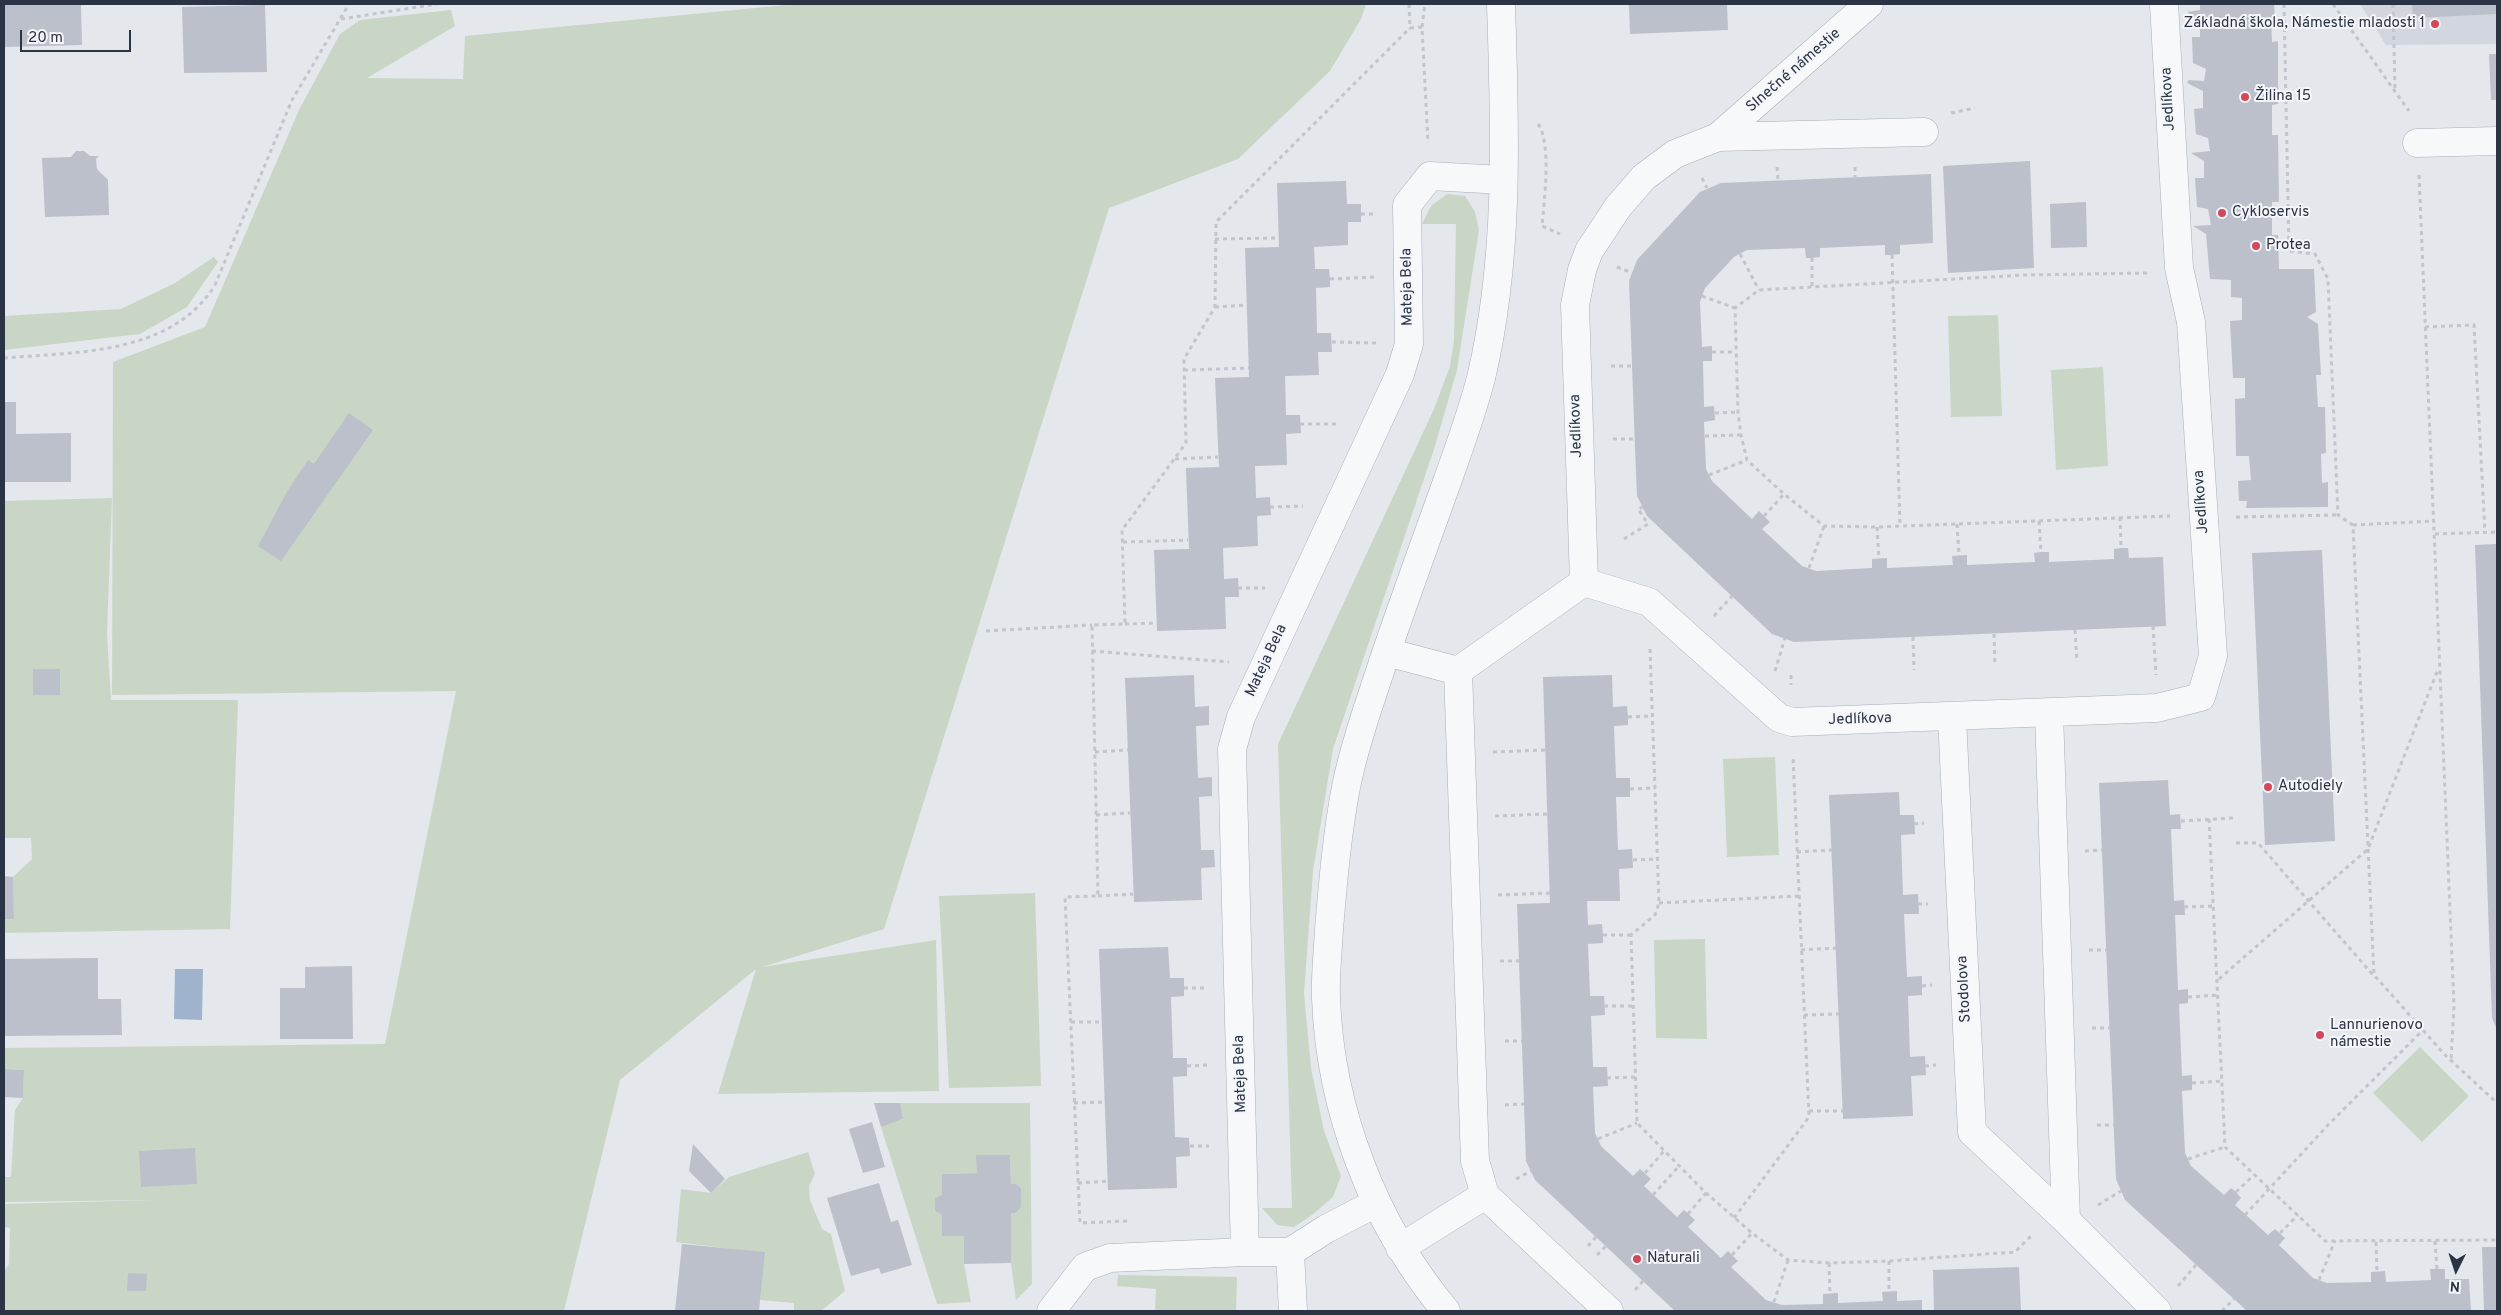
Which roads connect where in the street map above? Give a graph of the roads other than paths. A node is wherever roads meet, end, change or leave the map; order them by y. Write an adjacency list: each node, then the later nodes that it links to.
1 (1501, 4): 8 (street)
2 (1869, 4): 5 (street, Slnečné námestie)
3 (2164, 4): 12 (street, Jedlíkova)
4 (1924, 132): 5 (street, Jedlíkova)
5 (1718, 137): 9 (street, Jedlíkova)
6 (2497, 141): 7 (street)
7 (2417, 143)
8 (1503, 180): 10 (street); 18 (street, Mateja Bela)
9 (1584, 582): 11 (street); 13 (street, Jedlíkova)
10 (1387, 652): 11 (street); 15 (street)
11 (1458, 671): 14 (street)
12 (2050, 713): 13 (street, Jedlíkova); 16 (street)
13 (1952, 717): 16 (street, Stodolova)
14 (1484, 1196): 17 (street); 23 (street)
15 (1376, 1203): 17 (street); 19 (street)
16 (2066, 1220): 24 (street, Stodolova)
17 (1400, 1248): 22 (street)
18 (1245, 1252): 19 (street); 20 (street)
19 (1290, 1252): 21 (street)
20 (1051, 1311)
21 (1293, 1311)
22 (1446, 1311)
23 (1609, 1311)
24 (2157, 1311)

